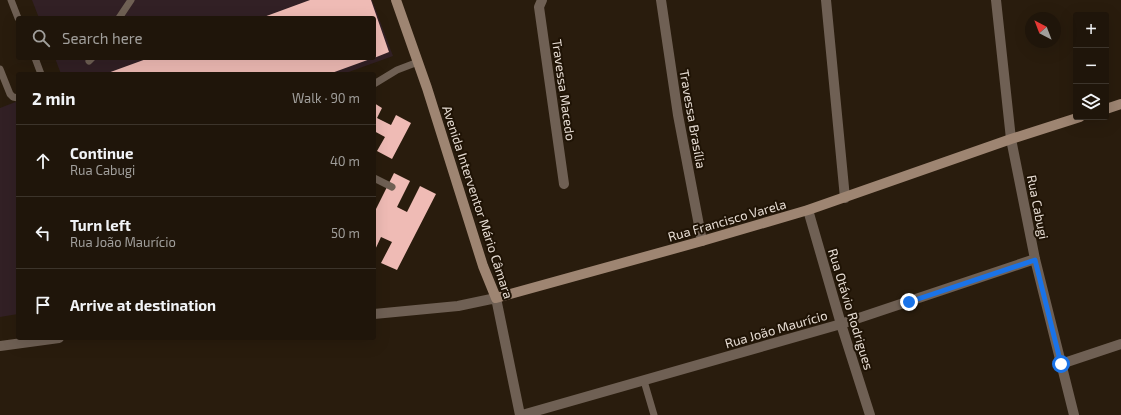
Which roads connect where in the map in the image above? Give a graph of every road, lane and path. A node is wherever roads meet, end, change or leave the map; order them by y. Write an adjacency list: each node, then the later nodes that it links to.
1 (11, 0): 8 (lane)
2 (131, 0): 9 (lane)
3 (396, 0): 11 (street, Avenida Interventor Mário Câmara)
4 (542, 0): 21 (street, Travessa Macedo)
5 (661, 0): 25 (street, Travessa Brasília)
6 (826, 0): 23 (street)
7 (996, 0): 19 (street, Rua Cabugi)
8 (17, 16)
9 (120, 16)
10 (36, 60): 13 (lane)
11 (418, 62): 14 (lane); 27 (street, Avenida Interventor Mário Câmara)
12 (0, 69): 15 (lane)
13 (40, 72)
14 (376, 83)
15 (16, 98)
16 (1121, 104): 17 (street)
17 (1109, 107)
18 (1073, 119): 19 (street, Rua Francisco Varela)
19 (1011, 139): 23 (street, Rua Francisco Varela); 26 (street, Rua Cabugi)
20 (376, 179): 22 (lane)
21 (564, 184)
22 (392, 187)
23 (845, 198): 24 (street, Rua Francisco Varela)
24 (808, 210): 25 (street, Rua Francisco Varela); 29 (street, Rua Otávio Rodrigues)
25 (702, 241): 27 (street, Rua Francisco Varela)
26 (1035, 260): 29 (street, Rua João Maurício); 33 (street, Rua Cabugi)
27 (496, 298): 28 (street, Rua Francisco Varela); 35 (street, Avenida Interventor Mário Câmara)
28 (376, 314)
29 (841, 324): 34 (street, Rua João Maurício); 37 (street, Rua Otávio Rodrigues)
30 (44, 340): 32 (street)
31 (1121, 344): 33 (street)
32 (0, 346)
33 (1061, 364): 38 (street, Rua Cabugi)
34 (644, 381): 35 (street, Rua João Maurício); 36 (lane)
35 (521, 415)
36 (654, 415)
37 (870, 415)
38 (1074, 415)

